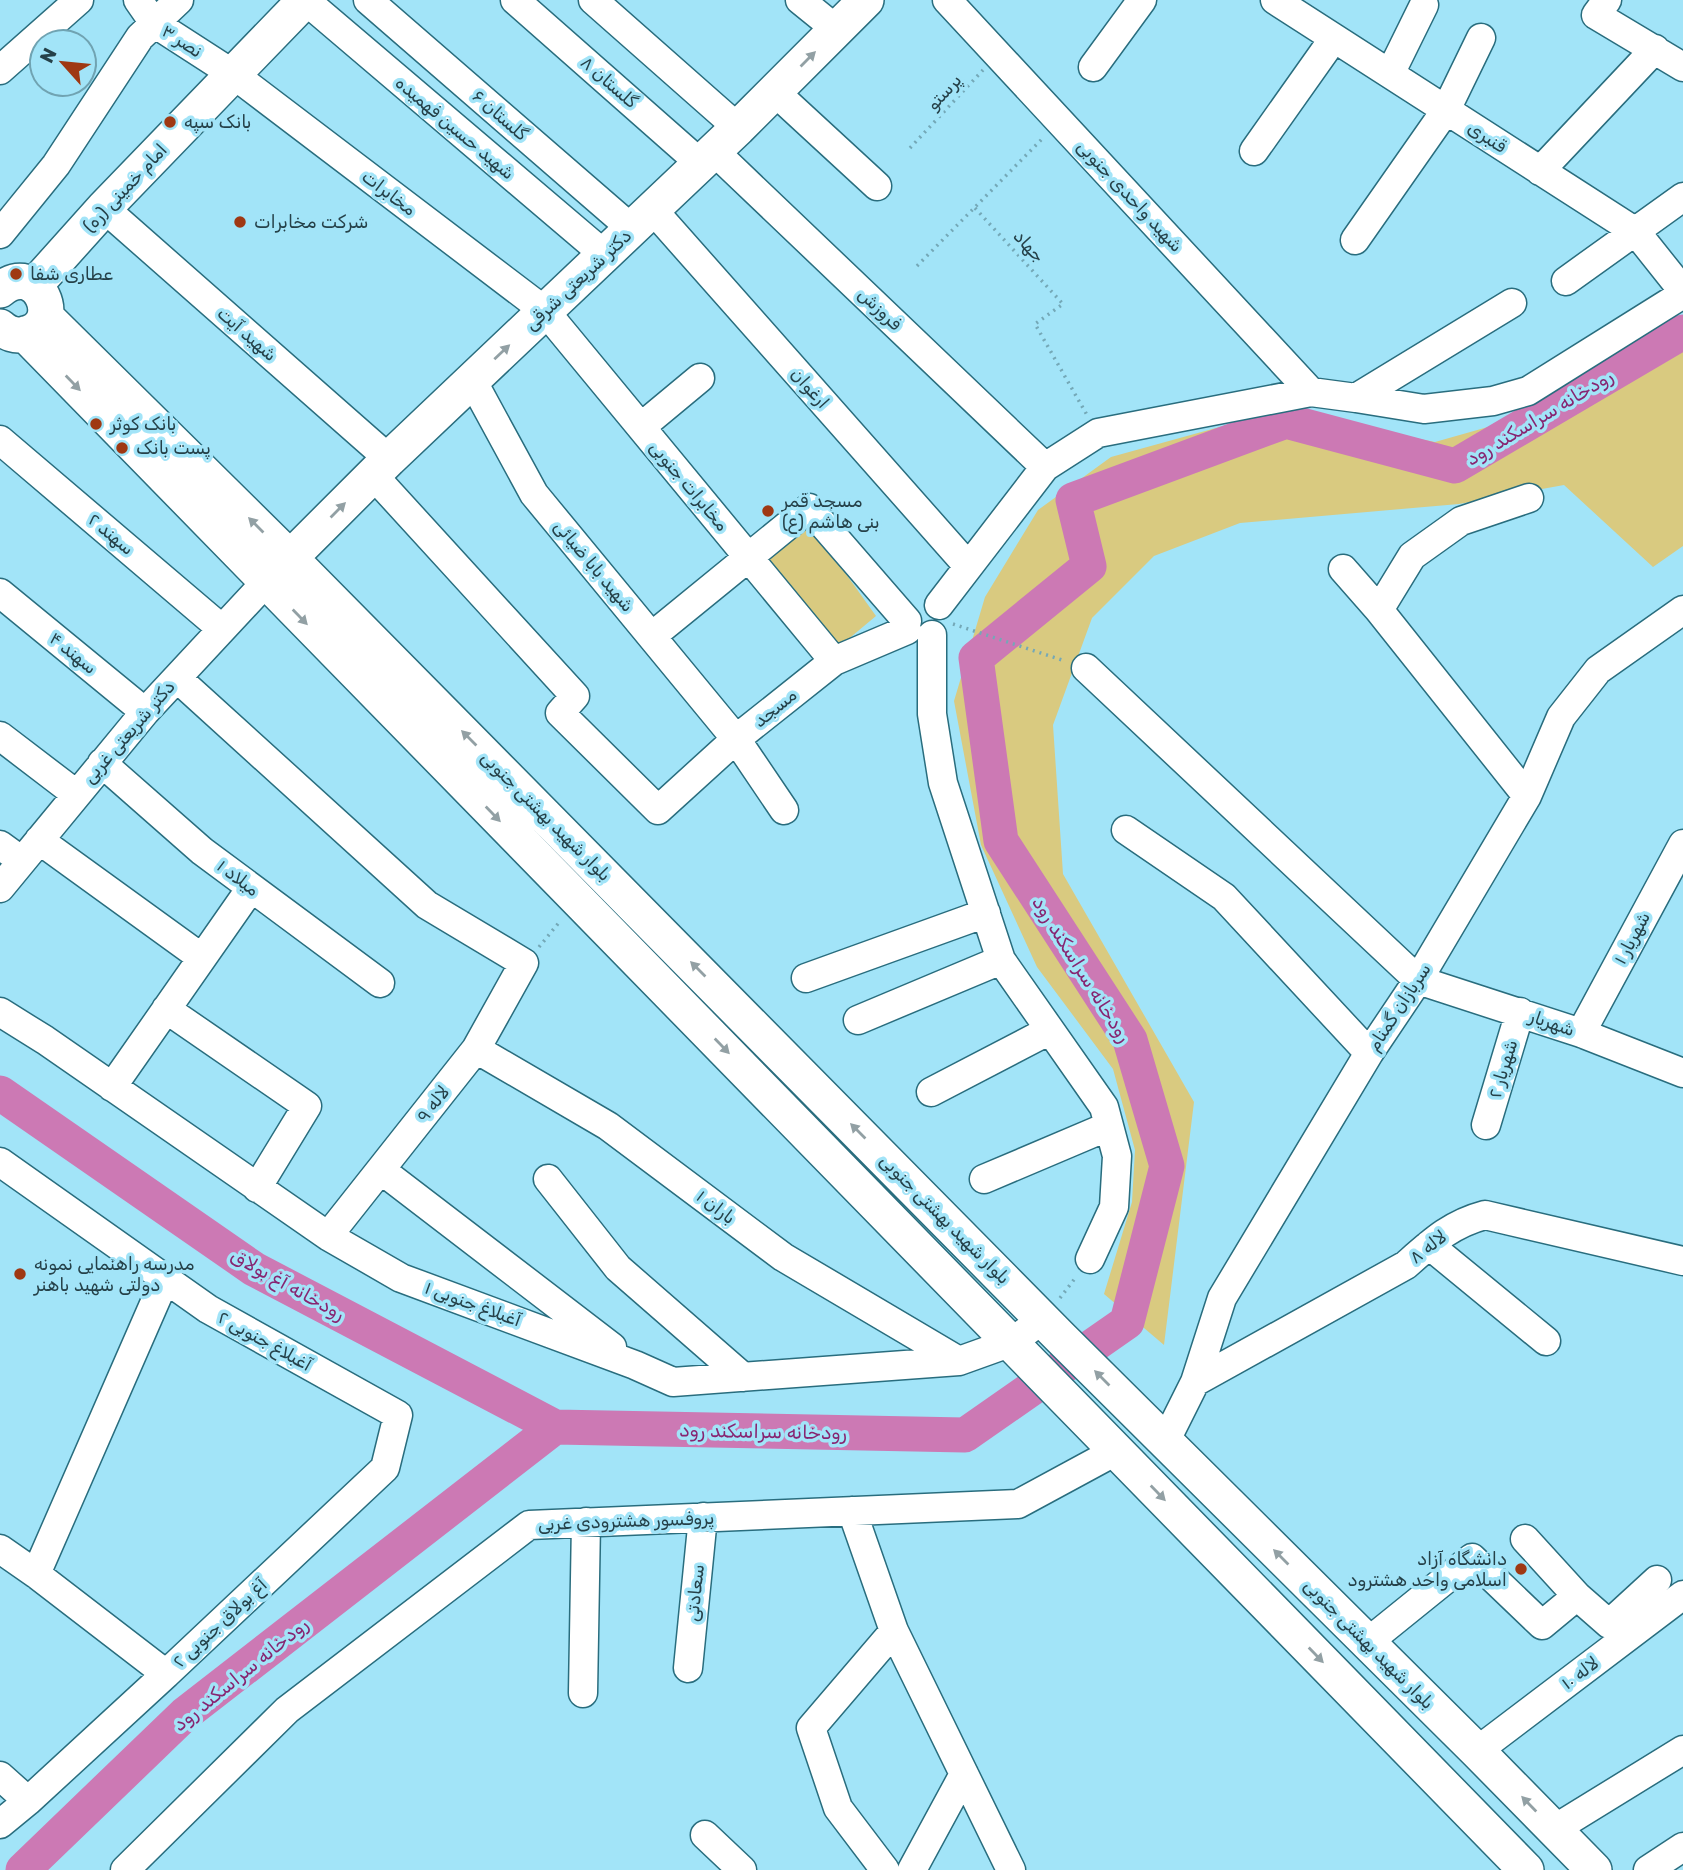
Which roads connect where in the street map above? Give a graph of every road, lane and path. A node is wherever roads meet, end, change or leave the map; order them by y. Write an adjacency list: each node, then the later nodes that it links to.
1 (79, 0): 24 (street)
2 (138, 0): 16 (street, نصر ۳)
3 (179, 0): 16 (street)
4 (305, 0): 25 (main road, امام خمینی (ره)); 42 (street, شهيد حسین فهمیده)
5 (368, 0): 38 (street, گلستان ۶)
6 (515, 0): 30 (street, گلستان ۸)
7 (593, 0): 30 (street)
8 (800, 0): 17 (street)
9 (866, 0): 17 (main road, دکتر شریعتی شرقی)
10 (947, 0): 21 (street, شهید واحدی جنوبی)
11 (1142, 0): 22 (street)
12 (1275, 0): 15 (street, قنبری)
13 (1607, 0): 20 (street)
14 (1424, 5): 26 (street)
15 (1310, 10): 18 (street, قنبری)
16 (154, 23): 25 (street, نصر ۳); 40 (street)
17 (837, 30): 27 (main road, دکتر شریعتی شرقی, one-way to 17)
18 (1334, 38): 26 (street, قنبری); 32 (street)
19 (1481, 38): 28 (street)
20 (1655, 49): 23 (street); 33 (street)
21 (998, 54): 29 (street, شهید واحدی جنوبی); 31 (path, پرستو)
22 (1093, 67)
23 (1683, 67)
24 (0, 70)
25 (233, 74): 36 (main road, امام خمینی (ره)); 48 (street, مخابرات)
26 (1390, 74): 28 (street, قنبری)
27 (775, 92): 30 (main road, دکتر شریعتی شرقی); 34 (street)
28 (1446, 110): 33 (street, قنبری); 41 (street)
29 (1060, 120): 37 (path); 52 (street, شهید واحدی جنوبی)
30 (718, 148): 38 (main road, دکتر شریعتی شرقی); 58 (street, فروزش)
31 (911, 148)
32 (1254, 151)
33 (1540, 171): 39 (street, قنبری)
34 (877, 186)
35 (1683, 197): 39 (street)
36 (104, 208): 49 (main road, امام خمینی (ره)); 57 (street, شهید آیت)
37 (975, 208): 43 (path); 55 (path, جهاد)
38 (642, 220): 42 (main road, دکتر شریعتی شرقی); 62 (street, ارغوان)
39 (1636, 232): 44 (street); 46 (street, قنبری)
40 (0, 234)
41 (1355, 240)
42 (606, 256): 48 (main road, دکتر شریعتی شرقی)
43 (918, 266)
44 (1566, 281)
45 (0, 290): 49 (main road)
46 (1683, 293): 53 (street)
47 (1513, 303): 53 (street)
48 (545, 311): 51 (main road, دکتر شریعتی شرقی, one-way to 48); 54 (street, مخابرات جنوبی)
49 (26, 316): 60 (main road, بلوار شهید بهشتی جنوبی, one-way to 49); 64 (main road, بلوار شهید بهشتی جنوبی, one-way to 64)
50 (700, 377): 54 (street)
51 (472, 380): 57 (main road, دکتر شریعتی شرقی); 70 (street, شهيد بابا ضيائی)
52 (1311, 392): 53 (street); 55 (street)
53 (1356, 398)
54 (640, 427): 61 (street, مخابرات جنوبی)
55 (1098, 433): 58 (street)
56 (0, 440): 69 (street, سهند ۲)
57 (381, 467): 60 (main road, دکتر شریعتی شرقی, one-way to 57); 80 (street, شهید آیت)
58 (1045, 467): 62 (street)
59 (1530, 498): 66 (street)
60 (290, 558): 64 (main road, دکتر شریعتی شرقی); 118 (main road, بلوار شهید بهشتی جنوبی, one-way to 60)
61 (749, 558): 68 (street); 70 (street); 71 (street, مخابرات جنوبی)
62 (968, 566): 68 (street)
63 (1343, 569): 66 (street)
64 (266, 582): 69 (street, دکتر شریعتی غربی); 87 (main road, بلوار شهید بهشتی جنوبی, one-way to 87)
65 (0, 593): 74 (street, سهند ۴)
66 (1380, 610): 79 (street)
67 (1683, 610): 79 (street, سربازان گمنام)
68 (926, 623): 71 (street, مسجد); 72 (path); 88 (street)
69 (222, 629): 73 (street, دکتر شریعتی غربی)
70 (652, 636): 76 (street, شهيد بابا ضيائی)
71 (834, 661): 76 (street, مسجد)
72 (1086, 668): 93 (street)
73 (177, 678): 74 (street, دکتر شریعتی غربی); 91 (street)
74 (145, 712): 77 (street, دکتر شریعتی غربی)
75 (0, 736): 78 (street)
76 (736, 738): 80 (street, مسجد); 81 (street, شهيد بابا ضيائی)
77 (102, 763): 78 (street, دکتر شریعتی غربی); 86 (street, میلاد ۱)
78 (76, 794): 84 (street, دکتر شریعتی غربی)
79 (1527, 796): 93 (street, سربازان گمنام)
80 (659, 810)
81 (783, 810)
82 (1126, 830): 102 (street)
83 (1683, 844): 100 (street, شهریار ۱)
84 (20, 849): 85 (street, دکتر شریعتی غربی); 89 (street)
85 (0, 888)
86 (251, 888): 89 (street); 94 (street, میلاد ۱)
87 (578, 900): 91 (path); 120 (main road, بلوار شهید بهشتی جنوبی, one-way to 120)
88 (986, 913): 90 (street); 92 (street)
89 (202, 958): 95 (street)
90 (1001, 960): 98 (street); 99 (street)
91 (524, 963): 101 (street, لاله ۹)
92 (806, 978)
93 (1418, 980): 97 (street, شهریار); 102 (street, سربازان گمنام)
94 (380, 983)
95 (166, 1009): 104 (street); 112 (street)
96 (0, 1012): 104 (street, آغبلاغ جنوبی ۱)
97 (1520, 1012): 100 (street, شهریار); 107 (street, شهریار ۲)
98 (858, 1020)
99 (1050, 1030): 105 (street); 106 (street)
100 (1581, 1033): 103 (street, شهریار)
101 (476, 1049): 109 (street, لاله ۹); 121 (street, باران ۱)
102 (1369, 1053): 124 (street, سربازان گمنام)
103 (1683, 1073)
104 (112, 1087): 112 (street, آغبلاغ جنوبی ۱)
105 (932, 1092)
106 (1110, 1125): 111 (street); 115 (street)
107 (1486, 1125)
108 (0, 1162): 117 (street, آغبلاغ جنوبی ۲)
109 (381, 1170): 113 (street, لاله ۹); 122 (street)
110 (548, 1179): 123 (street)
111 (984, 1179)
112 (257, 1188): 113 (street, آغبلاغ جنوبی ۱)
113 (328, 1236): 122 (street, آغبلاغ جنوبی ۱)
114 (1429, 1245): 116 (street, لاله ۸); 119 (street); 124 (street, لاله ۸)
115 (1090, 1259): 118 (path)
116 (1683, 1261)
117 (165, 1279): 125 (street, آغبلاغ جنوبی ۲); 133 (street)
118 (1052, 1328): 120 (street, آغبلاغ جنوبی ۱); 126 (main road, بلوار شهید بهشتی جنوبی, one-way to 118)
119 (1546, 1341)
120 (1021, 1352): 121 (street, آغبلاغ جنوبی ۱); 127 (main road, بلوار شهید بهشتی جنوبی)
121 (959, 1361): 123 (street, آغبلاغ جنوبی ۱)
122 (635, 1365): 123 (street, آغبلاغ جنوبی ۱)
123 (743, 1377)
124 (1195, 1382): 126 (street, سربازان گمنام)
125 (398, 1415): 140 (street, آغ بولاق جنوبی ۲)
126 (1154, 1430): 138 (main road, بلوار شهید بهشتی جنوبی, one-way to 126)
127 (1113, 1447): 128 (street, پروفسور هشترودی غربی); 156 (main road, one-way to 156)
128 (852, 1511): 129 (street, پروفسور هشترودی غربی); 137 (street)
129 (703, 1517): 130 (street, پروفسور هشترودی غربی); 139 (street, سعادتی)
130 (586, 1522): 141 (street); 151 (street, پروفسور هشترودی غربی)
131 (1525, 1539): 136 (street)
132 (0, 1549): 133 (street, آغ بولاق جنوبی ۲)
133 (36, 1574): 140 (street, آغ بولاق جنوبی ۲)
134 (1657, 1580): 136 (street)
135 (1683, 1595): 143 (street, لاله ۱۰)
136 (1577, 1596): 138 (street)
137 (894, 1631): 144 (street); 153 (street)
138 (1368, 1642): 143 (main road, بلوار شهید بهشتی جنوبی)
139 (688, 1668)
140 (166, 1674): 146 (street)
141 (583, 1693)
142 (1683, 1750): 148 (street)
143 (1477, 1751): 148 (main road, بلوار شهید بهشتی جنوبی, one-way to 143)
144 (964, 1774): 154 (street); 155 (street)
145 (0, 1776): 146 (street)
146 (28, 1801): 147 (street)
147 (0, 1824)
148 (1553, 1830): 157 (main road, بلوار شهید بهشتی جنوبی)
149 (705, 1836): 152 (street)
150 (1683, 1847): 158 (street)
151 (125, 1870)
152 (742, 1870)
153 (885, 1870)
154 (912, 1870)
155 (1011, 1870)
156 (1526, 1870)
157 (1594, 1870)
158 (1648, 1870)

